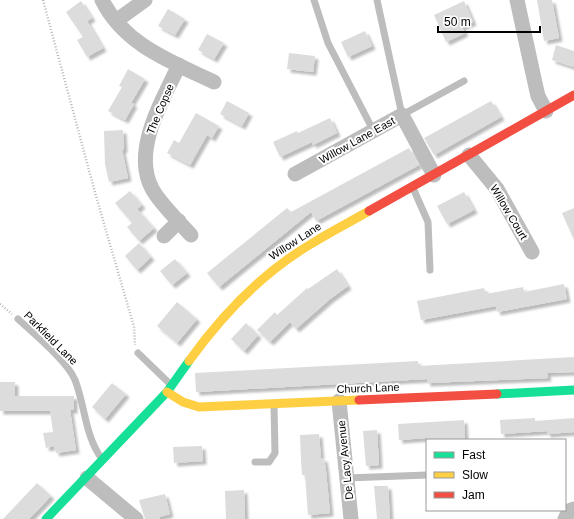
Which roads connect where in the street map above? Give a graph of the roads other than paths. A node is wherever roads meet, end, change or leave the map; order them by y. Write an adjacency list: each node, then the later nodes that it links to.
1 (102, 0): 6 (street)
2 (145, 0): 6 (street)
3 (314, 0): 13 (lane)
4 (377, 0): 12 (lane)
5 (517, 0): 11 (street)
6 (116, 21): 7 (street)
7 (179, 65): 9 (street); 18 (street, The Copse)
8 (464, 81): 12 (lane)
9 (214, 82)
10 (574, 95): 11 (main road, Willow Lane)
11 (546, 111): 14 (main road, Willow Lane)
12 (402, 115): 13 (street, Willow Lane East); 16 (street, Willow Lane East)
13 (373, 130): 15 (street, Willow Lane East)
14 (470, 155): 16 (main road, Willow Lane); 21 (street, Willow Court)
15 (295, 174)
16 (434, 175): 17 (main road, Willow Lane)
17 (413, 187): 22 (lane); 25 (main road, Willow Lane)
18 (179, 222): 19 (street, The Copse); 20 (street)
19 (191, 235)
20 (164, 236)
21 (532, 252)
22 (430, 270)
23 (18, 319): 29 (lane, Parkfield Lane)
24 (138, 353): 25 (lane)
25 (169, 389): 28 (main road, Church Lane); 29 (main road, Willow Lane)
26 (574, 390): 27 (main road, Church Lane)
27 (339, 401): 28 (main road, Church Lane); 33 (street, De Lacy Avenue)
28 (274, 404): 30 (lane)
29 (103, 460): 32 (main road, Willow Lane)
30 (255, 462)
31 (426, 475): 33 (lane)
32 (87, 478): 35 (main road, Willow Lane); 36 (street)
33 (346, 478): 37 (street, De Lacy Avenue)
34 (574, 509): 38 (street)
35 (50, 518)
36 (136, 519)
37 (351, 519)
38 (565, 519)

